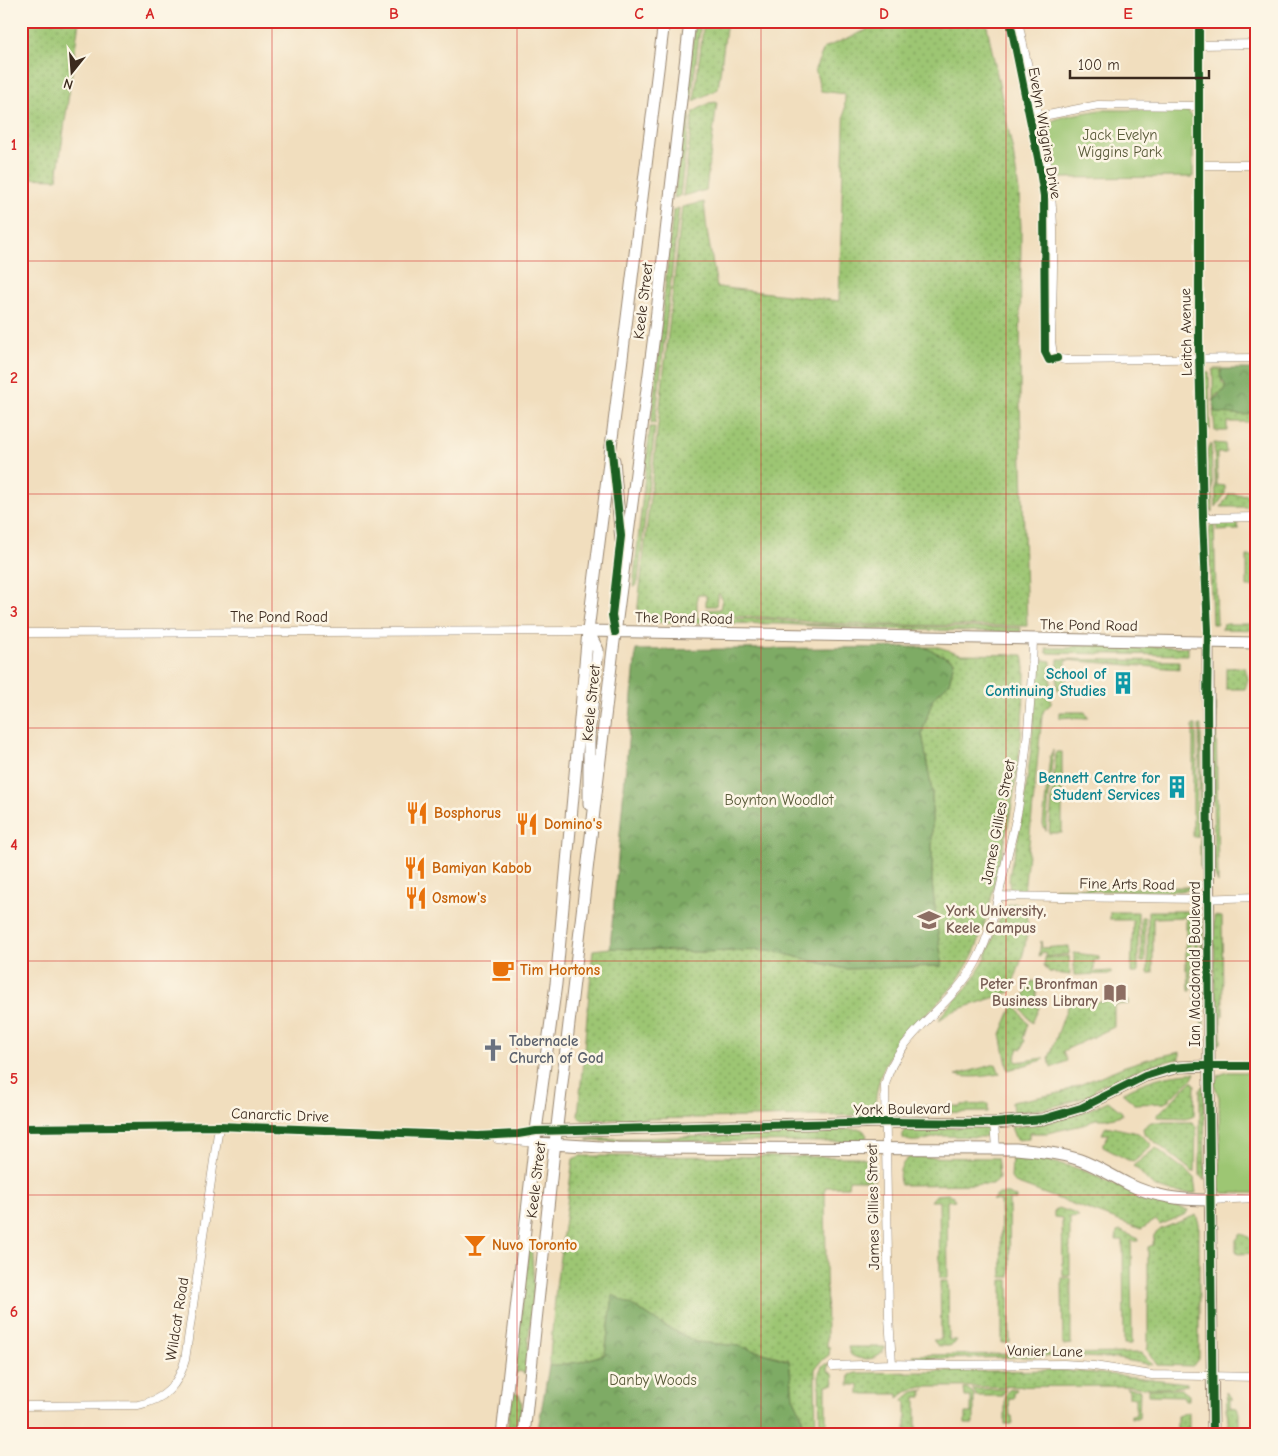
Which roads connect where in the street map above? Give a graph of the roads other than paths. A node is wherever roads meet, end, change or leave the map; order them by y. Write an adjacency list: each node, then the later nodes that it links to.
1 (664, 21): 13 (main road, Keele Street)
2 (690, 21): 18 (main road, Keele Street)
3 (1018, 21): 8 (street, Evelyn Wiggins Drive)
4 (1200, 21): 6 (street, Leitch Avenue)
5 (1257, 44): 6 (street)
6 (1200, 45): 7 (street, Leitch Avenue)
7 (1199, 106): 8 (street); 9 (street, Leitch Avenue)
8 (1038, 118): 12 (street, Evelyn Wiggins Drive)
9 (1199, 165): 10 (street); 12 (street, Leitch Avenue)
10 (1257, 165)
11 (1257, 358): 12 (street)
12 (1199, 359): 15 (street, Leitch Avenue)
13 (611, 443): 16 (main road, Keele Street); 18 (main road)
14 (1257, 517): 15 (street)
15 (1203, 518): 20 (street, Leitch Avenue)
16 (588, 631): 17 (street, The Pond Road); 18 (main road, The Pond Road); 22 (main road); 32 (main road, Keele Street)
17 (21, 632)
18 (615, 632): 19 (main road, The Pond Road); 22 (main road, Keele Street)
19 (1033, 639): 20 (main road, The Pond Road); 23 (street, James Gillies Street)
20 (1208, 642): 21 (main road, The Pond Road); 25 (main road, Ian Macdonald Boulevard)
21 (1257, 642)
22 (591, 839): 33 (main road, Keele Street)
23 (998, 896): 25 (street, Fine Arts Road); 28 (street, James Gillies Street)
24 (1257, 897): 25 (street, Fine Arts Road)
25 (1208, 898): 26 (main road, Ian Macdonald Boulevard)
26 (1209, 1066): 27 (street, York Boulevard); 29 (main road, York Boulevard); 40 (main road, Ian Macdonald Boulevard)
27 (1257, 1066)
28 (885, 1122): 29 (main road, York Boulevard); 33 (main road, York Boulevard); 37 (street, James Gillies Street)
29 (994, 1123): 38 (street)
30 (219, 1126): 31 (street, Canarctic Drive); 34 (street, Canarctic Drive); 47 (street, Wildcat Road)
31 (21, 1128)
32 (536, 1130): 33 (main road, York Boulevard); 34 (street, Canarctic Drive); 35 (main road, Keele Street)
33 (557, 1130): 36 (main road, Keele Street)
34 (478, 1136): 35 (street, Canarctic Drive)
35 (536, 1143): 36 (main road, Canarctic Drive); 45 (main road, Keele Street)
36 (555, 1145): 37 (main road); 46 (main road, Keele Street)
37 (886, 1148): 38 (main road); 41 (street, James Gillies Street)
38 (996, 1148): 40 (main road)
39 (1257, 1198): 40 (street)
40 (1210, 1200): 43 (main road, Ian Macdonald Boulevard)
41 (892, 1364): 42 (street, Vanier Lane); 43 (street, Vanier Lane)
42 (833, 1366)
43 (1212, 1376): 44 (street, Vanier Lane); 50 (main road, Ian Macdonald Boulevard)
44 (1257, 1377)
45 (507, 1384): 46 (main road); 48 (main road, Keele Street)
46 (529, 1388): 49 (main road, Keele Street)
47 (21, 1406)
48 (502, 1435)
49 (524, 1435)
50 (1213, 1435)

